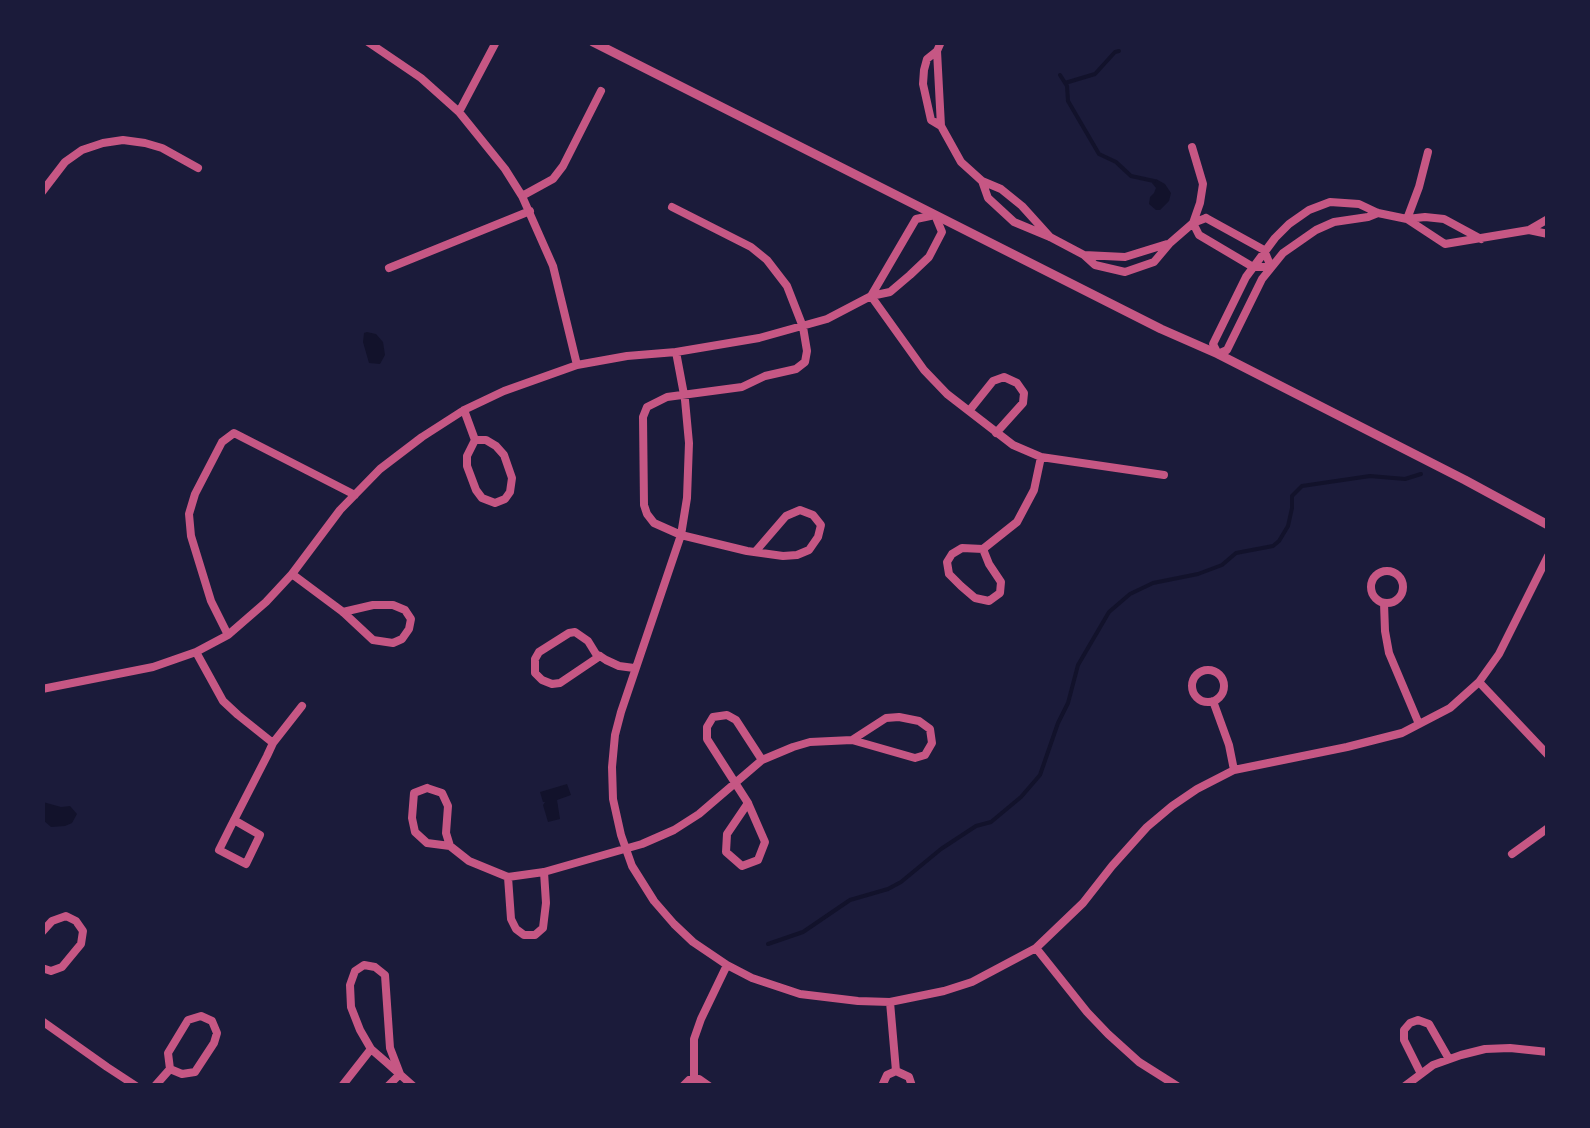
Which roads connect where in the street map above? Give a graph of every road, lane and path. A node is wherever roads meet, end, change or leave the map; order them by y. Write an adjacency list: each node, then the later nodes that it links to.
1 (368, 42): 6 (street)
2 (496, 42): 6 (street)
3 (593, 42): 17 (street)
4 (939, 47): 7 (street); 7 (street)
5 (601, 91): 13 (street)
6 (459, 112): 13 (street)
7 (940, 126): 11 (street)
8 (1192, 146): 20 (street)
9 (1428, 152): 18 (street)
10 (198, 168): 12 (street)
11 (982, 181): 23 (street); 23 (street)
12 (42, 192)
13 (522, 196): 15 (street)
14 (672, 207): 32 (street)
15 (530, 211): 30 (street); 35 (street)
16 (1378, 212): 18 (street); 26 (street); 29 (street)
17 (935, 214): 31 (street); 31 (street); 34 (street)
18 (1407, 219): 24 (street); 24 (street)
19 (1548, 220): 21 (street)
20 (1193, 223): 25 (street); 26 (street); 28 (street)
21 (1529, 230): 22 (street); 24 (street)
22 (1548, 234)
23 (1050, 237): 27 (street)
24 (1481, 239)
25 (1170, 244): 27 (street); 27 (street)
26 (1264, 250): 28 (street); 29 (street)
27 (1084, 255)
28 (1253, 267): 29 (street); 34 (street)
29 (1271, 267): 34 (street)
30 (389, 268)
31 (872, 296): 32 (street); 38 (street)
32 (803, 327): 33 (street); 36 (street)
33 (676, 352): 35 (street); 36 (street)
34 (1218, 354): 44 (street)
35 (577, 365): 37 (street)
36 (684, 394): 45 (street); 45 (street)
37 (464, 410): 40 (street); 43 (street)
38 (968, 411): 39 (street); 39 (street)
39 (996, 434): 41 (street)
40 (475, 440): 40 (street)
41 (1041, 457): 42 (street); 46 (street)
42 (1164, 475)
43 (355, 495): 49 (street); 52 (street)
44 (1548, 525)
45 (681, 535): 47 (street); 55 (street)
46 (983, 549): 46 (street)
47 (755, 552): 47 (street)
48 (1548, 556): 56 (street)
49 (292, 574): 51 (street); 52 (street)
50 (1384, 603): 50 (street); 60 (street)
51 (342, 612): 51 (street)
52 (228, 635): 53 (street)
53 (196, 652): 57 (street); 62 (street)
54 (600, 656): 54 (street); 55 (street)
55 (634, 668): 71 (street)
56 (1479, 682): 60 (street); 63 (street)
57 (42, 688)
58 (1212, 701): 58 (street); 65 (street)
59 (302, 706): 62 (street)
60 (1419, 724): 65 (street)
61 (852, 740): 61 (street); 64 (street)
62 (272, 742): 68 (street)
63 (1546, 751)
64 (762, 760): 66 (street); 66 (street)
65 (1234, 770): 76 (street)
66 (734, 783): 67 (street); 71 (street)
67 (748, 803): 67 (street)
68 (234, 820): 68 (street)
69 (1548, 828): 72 (street)
70 (450, 846): 70 (street); 74 (street)
71 (626, 848): 73 (street); 77 (street)
72 (1512, 854)
73 (544, 872): 74 (street); 74 (street)
74 (508, 876)
75 (42, 932): 78 (street)
76 (1036, 948): 79 (street); 98 (street)
77 (727, 965): 79 (street); 88 (street)
78 (42, 968)
79 (890, 1002): 85 (street)
80 (43, 1021): 89 (street)
81 (372, 1048): 86 (street); 86 (street); 91 (street)
82 (1548, 1052): 83 (street)
83 (1448, 1059): 87 (street); 87 (street)
84 (170, 1069): 84 (street); 90 (street)
85 (896, 1071): 96 (street); 97 (street)
86 (400, 1074): 92 (street); 93 (street)
87 (1421, 1074): 99 (street)
88 (694, 1079): 94 (street); 95 (street)
89 (136, 1086)
90 (155, 1086)
91 (342, 1086)
92 (388, 1086)
93 (413, 1086)
94 (683, 1086)
95 (709, 1086)
96 (882, 1086)
97 (912, 1086)
98 (1177, 1086)
99 (1406, 1086)

